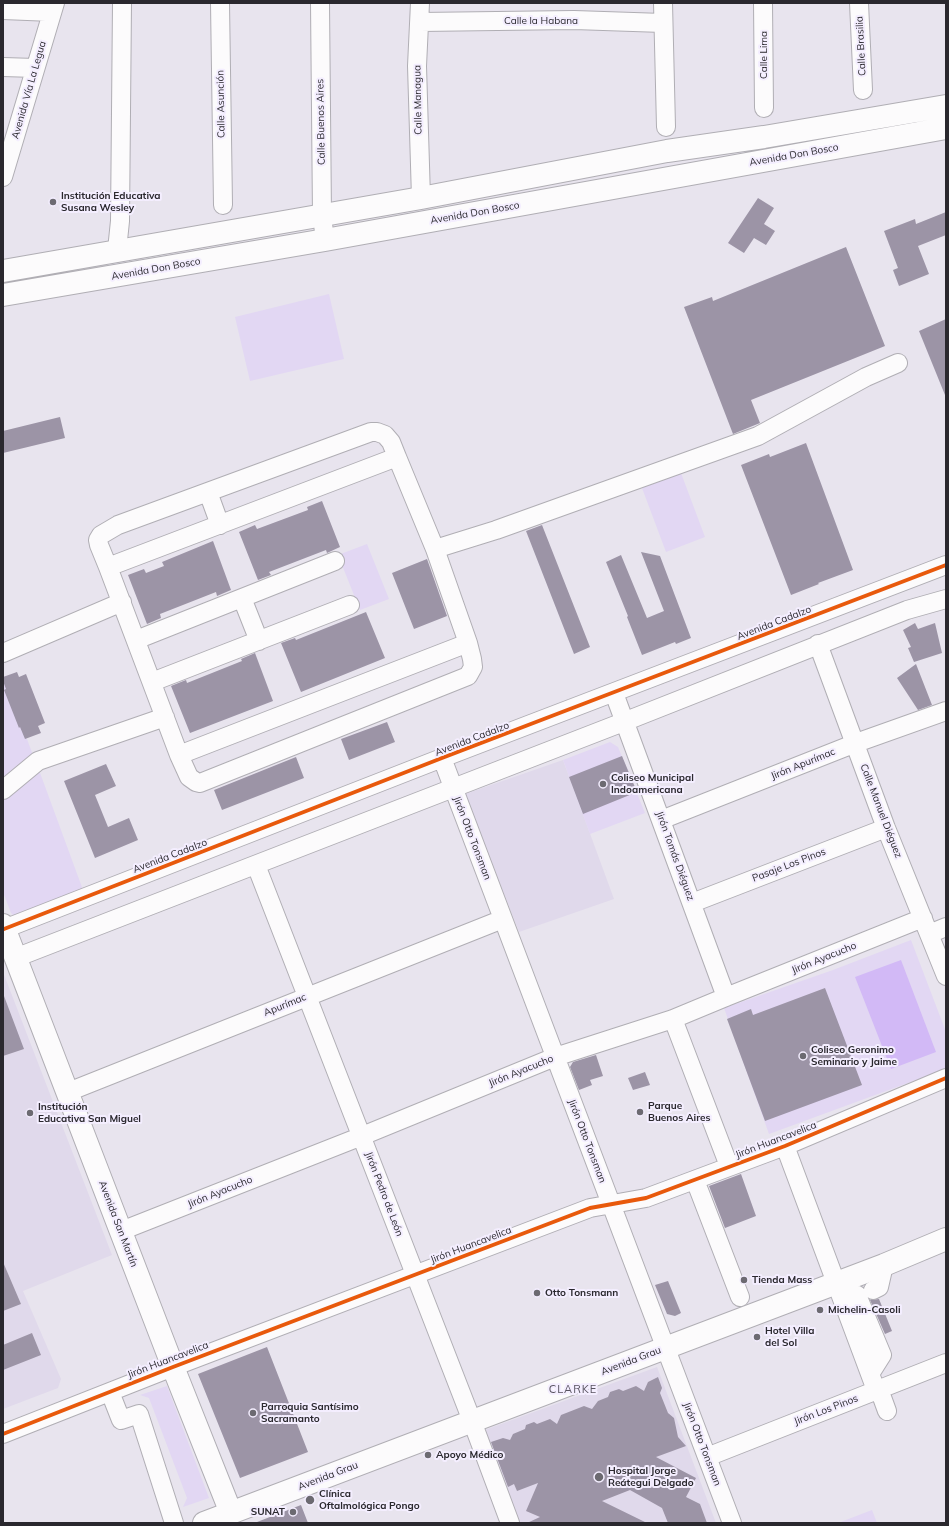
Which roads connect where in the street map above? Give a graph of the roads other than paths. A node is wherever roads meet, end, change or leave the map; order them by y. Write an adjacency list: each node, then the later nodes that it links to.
1 (122, 3): 25 (street)
2 (220, 3): 22 (street, Calle Asunción)
3 (320, 3): 23 (street, Calle Buenos Aires)
4 (420, 3): 10 (street, Calle Managua)
5 (663, 3): 11 (street)
6 (763, 3): 16 (street, Calle Lima)
7 (859, 3): 14 (street, Calle Brasilia)
8 (54, 7): 9 (street); 13 (street, Avenida Vía La Legua)
9 (3, 10)
10 (420, 22): 11 (street, Calle la Habana); 21 (street, Calle Managua)
11 (663, 23): 17 (street)
12 (3, 67): 13 (street)
13 (35, 68): 19 (street, Avenida Vía La Legua)
14 (863, 90)
15 (946, 106): 21 (main road)
16 (764, 108)
17 (666, 127)
18 (946, 128): 24 (main road, Avenida Don Bosco)
19 (8, 147): 20 (street, Avenida Vía La Legua)
20 (3, 177)
21 (421, 198): 23 (main road)
22 (223, 205)
23 (322, 216): 24 (street, Calle Buenos Aires); 25 (main road)
24 (325, 240): 27 (main road, Avenida Don Bosco)
25 (117, 250): 26 (main road)
26 (3, 271)
27 (3, 295)
28 (898, 363): 32 (street)
29 (397, 457): 30 (street); 31 (street); 32 (street)
30 (208, 492): 31 (street); 35 (street)
31 (220, 525): 35 (street)
32 (435, 549): 42 (street)
33 (335, 562): 36 (street)
34 (946, 565): 46 (street, Avenida Cadalzo)
35 (108, 567): 38 (street)
36 (242, 598): 40 (street); 41 (street)
37 (946, 599): 43 (street)
38 (122, 602): 40 (street); 44 (street)
39 (350, 605): 41 (street)
40 (136, 640): 45 (street)
41 (259, 641): 45 (street)
42 (468, 643): 51 (street); 51 (street)
43 (818, 644): 49 (street); 50 (street, Calle Manuel Diéguez)
44 (3, 652)
45 (152, 682): 48 (street)
46 (614, 693): 49 (street, Jirón Tomás Diéguez); 52 (street, Avenida Cadalzo)
47 (946, 711): 50 (street, Jirón Apurímac)
48 (165, 717): 51 (street); 54 (street)
49 (626, 722): 53 (street); 55 (street, Jirón Tomás Diéguez)
50 (856, 743): 55 (street, Jirón Apurímac); 56 (street, Calle Manuel Diéguez)
51 (180, 755)
52 (442, 758): 53 (street, Jirón Otto Tonsman); 61 (street, Avenida Cadalzo)
53 (454, 788): 57 (street); 59 (street, Jirón Otto Tonsman)
54 (3, 790)
55 (661, 820): 58 (street, Jirón Tomás Diéguez)
56 (886, 828): 58 (street, Pasaje Los Pinos); 60 (street, Calle Manuel Diéguez)
57 (256, 865): 63 (street); 65 (street, Jirón Pedro de León)
58 (692, 903): 66 (street, Jirón Tomás Diéguez)
59 (503, 919): 65 (street, Apurímac); 68 (street, Jirón Otto Tonsman)
60 (926, 926): 62 (street, Jirón Ayacucho); 64 (street, Calle Manuel Diéguez); 66 (street, Jirón Ayacucho)
61 (4, 927): 63 (main road, Avenida San Martín)
62 (946, 927)
63 (15, 958): 70 (main road, Avenida San Martín)
64 (946, 976)
65 (308, 997): 70 (street, Apurímac); 71 (street, Jirón Pedro de León)
66 (726, 997): 67 (street, Jirón Ayacucho)
67 (673, 1019): 68 (street, Jirón Ayacucho); 73 (street)
68 (555, 1057): 71 (street, Jirón Ayacucho); 75 (street, Jirón Otto Tonsman)
69 (946, 1078): 72 (street, Jirón Huancavelica)
70 (68, 1092): 76 (main road, Avenida San Martín)
71 (362, 1136): 76 (street, Jirón Ayacucho); 79 (street, Jirón Pedro de León)
72 (785, 1146): 73 (street, Jirón Huancavelica); 80 (street)
73 (729, 1166): 74 (street, Jirón Huancavelica)
74 (695, 1180): 75 (street, Jirón Huancavelica); 81 (street)
75 (611, 1205): 79 (street, Jirón Huancavelica); 82 (street, Jirón Otto Tonsman)
76 (121, 1231): 84 (main road, Avenida San Martín)
77 (946, 1239): 78 (main road, Avenida Grau)
78 (884, 1265): 80 (main road, Avenida Grau); 80 (street)
79 (416, 1275): 84 (street, Jirón Huancavelica); 88 (street, Jirón Pedro de León)
80 (852, 1290): 82 (main road, Avenida Grau); 85 (street)
81 (740, 1298)
82 (665, 1348): 88 (main road, Avenida Grau); 90 (street, Jirón Otto Tonsman)
83 (946, 1363): 85 (street, Jirón Los Pinos)
84 (173, 1366): 86 (street, Jirón Huancavelica); 91 (main road, Avenida San Martín)
85 (875, 1384): 87 (street); 90 (street, Jirón Los Pinos)
86 (110, 1392): 89 (street, Jirón Huancavelica); 92 (street)
87 (887, 1411)
88 (472, 1421): 91 (main road, Avenida Grau); 94 (street, Jirón Pedro de León)
89 (3, 1434)
90 (707, 1457): 95 (street, Jirón Otto Tonsman)
91 (232, 1518): 93 (main road, Avenida Grau)
92 (174, 1523)
93 (204, 1523)
94 (510, 1523)
95 (732, 1523)

